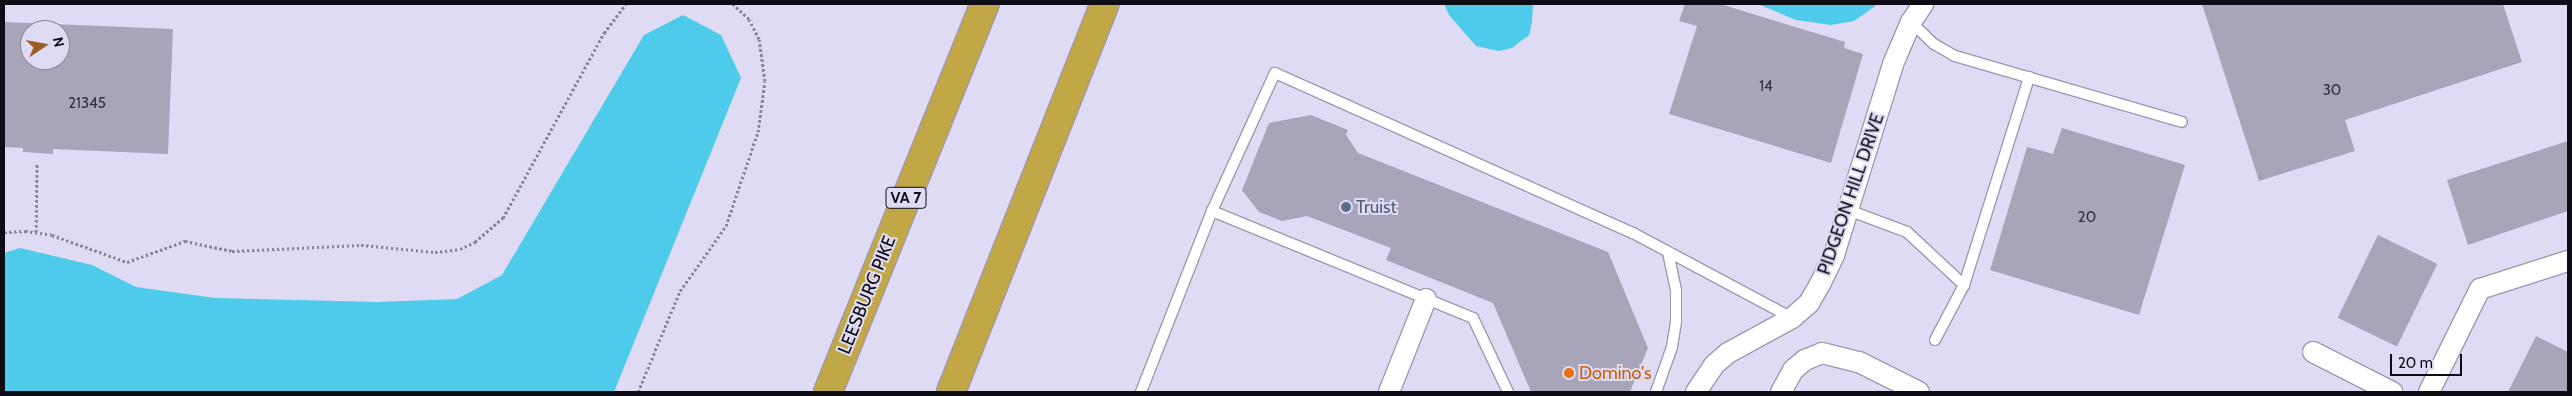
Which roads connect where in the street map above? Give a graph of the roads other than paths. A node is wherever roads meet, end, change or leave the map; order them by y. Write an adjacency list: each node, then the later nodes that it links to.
1 (985, 4): 16 (highway, LEESBURG PIKE / VA 7)
2 (1105, 4): 17 (highway)
3 (1923, 4): 4 (street, PIDGEON HILL DRIVE)
4 (1911, 22): 5 (lane); 7 (street, PIDGEON HILL DRIVE)
5 (2029, 77): 6 (lane); 11 (lane)
6 (2182, 122)
7 (1848, 210): 11 (lane); 13 (street, PIDGEON HILL DRIVE)
8 (1212, 211): 9 (lane); 12 (lane); 18 (lane)
9 (1668, 252): 13 (lane); 21 (lane)
10 (2568, 261): 26 (street)
11 (1964, 285): 14 (lane)
12 (1426, 299): 19 (street); 20 (lane)
13 (1792, 318): 22 (street, PIDGEON HILL DRIVE)
14 (1935, 340)
15 (2313, 352): 25 (street)
16 (828, 392)
17 (952, 392)
18 (1141, 392)
19 (1389, 392)
20 (1508, 392)
21 (1656, 392)
22 (1696, 392)
23 (1781, 392): 24 (street)
24 (1919, 392)
25 (2392, 392)
26 (2429, 392)

